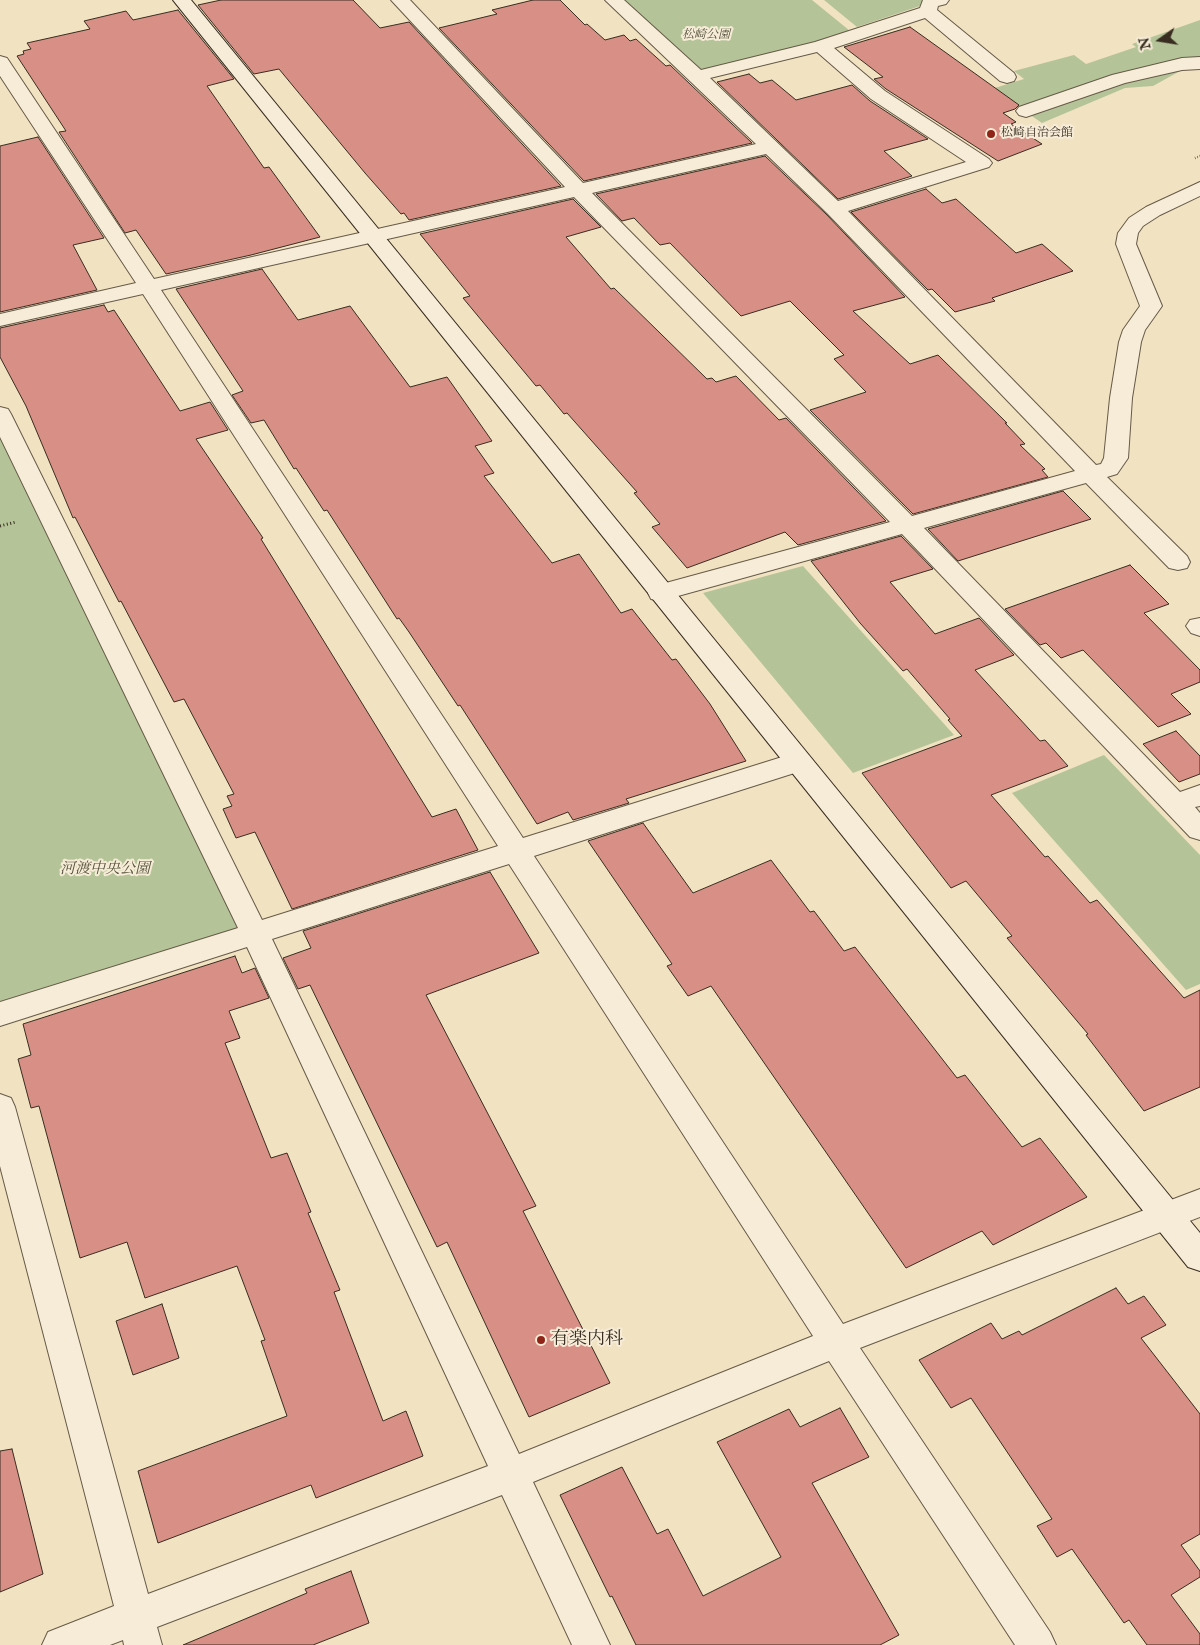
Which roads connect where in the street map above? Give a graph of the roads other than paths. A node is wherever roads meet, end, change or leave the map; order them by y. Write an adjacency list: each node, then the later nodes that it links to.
1 (182, 0): 15 (street)
2 (400, 0): 13 (street)
3 (614, 0): 8 (street)
4 (934, 6): 5 (street); 9 (street)
5 (821, 46): 8 (street); 14 (street)
6 (0, 62): 16 (street)
7 (1200, 63): 10 (street)
8 (697, 76): 11 (street)
9 (1006, 77)
10 (1026, 111)
11 (771, 147): 13 (street); 14 (street)
12 (1200, 188): 19 (street)
13 (579, 191): 15 (street); 20 (street)
14 (834, 209): 19 (street)
15 (374, 237): 16 (street); 22 (street)
16 (148, 286): 17 (street); 26 (street)
17 (0, 320)
18 (0, 414): 27 (street)
19 (1091, 474): 20 (street); 21 (street)
20 (908, 526): 22 (street); 24 (street)
21 (1178, 562)
22 (660, 593): 23 (street)
23 (798, 762): 26 (street); 31 (street)
24 (1188, 800): 25 (street)
25 (1200, 830)
26 (516, 851): 27 (street); 33 (street)
27 (255, 934): 28 (street); 34 (street)
28 (0, 1014)
29 (0, 1106): 35 (street)
30 (1200, 1203): 31 (street)
31 (1166, 1216): 32 (street); 33 (street)
32 (1200, 1258)
33 (836, 1342): 34 (street); 38 (street)
34 (509, 1476): 35 (street); 37 (street)
35 (139, 1630): 36 (street)
36 (60, 1645)
37 (591, 1645)
38 (1037, 1645)

